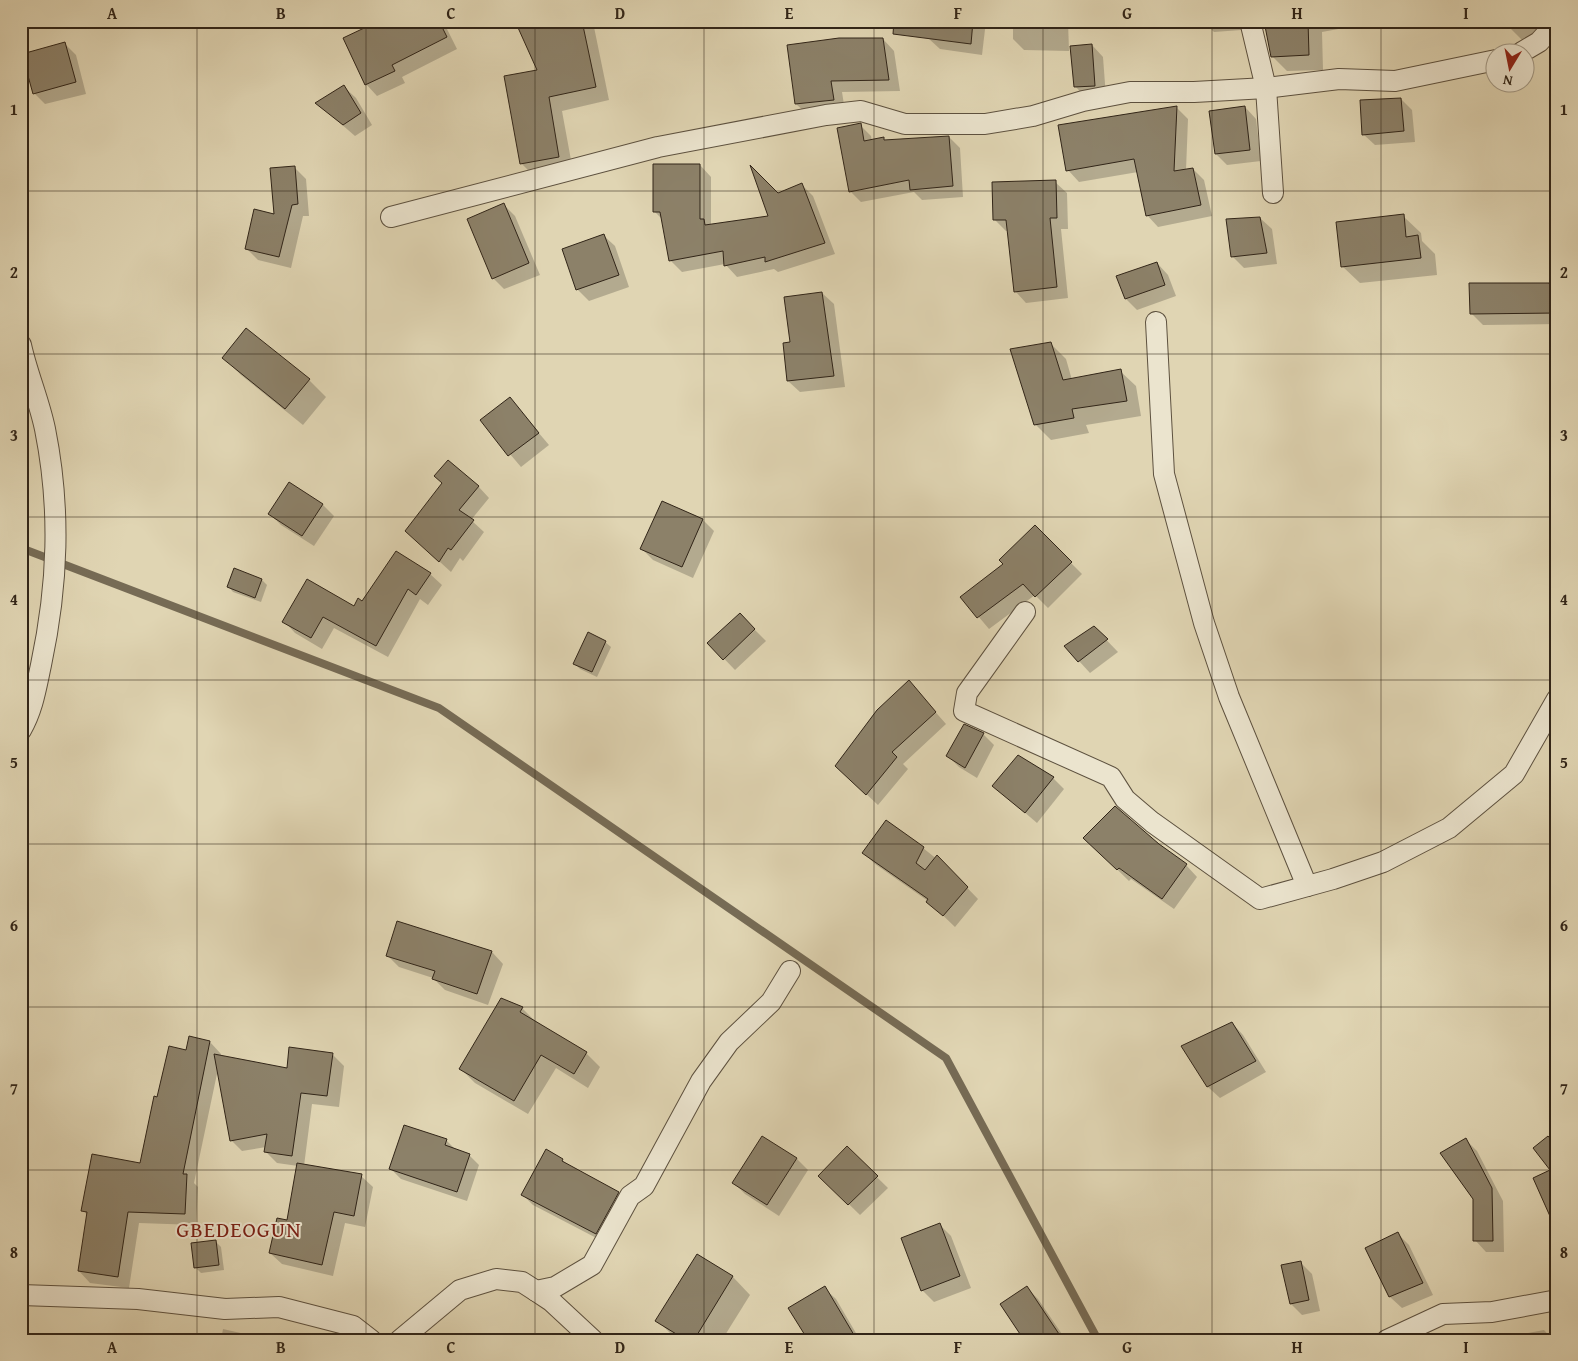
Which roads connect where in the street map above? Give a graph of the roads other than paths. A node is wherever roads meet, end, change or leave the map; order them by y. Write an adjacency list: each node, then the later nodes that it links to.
1 (1250, 21): 5 (street)
2 (1557, 22): 3 (street)
3 (1536, 44)
4 (1486, 62): 5 (street)
5 (1266, 88): 6 (street); 7 (street)
6 (1273, 194)
7 (391, 218)
8 (1156, 322): 13 (street)
9 (21, 345): 12 (street)
10 (1025, 612): 13 (street)
11 (1557, 699): 13 (street)
12 (21, 730)
13 (1307, 886)
14 (790, 971): 15 (street)
15 (536, 1291): 19 (street); 20 (street)
16 (21, 1295): 18 (street)
17 (1557, 1300): 21 (street)
18 (370, 1340)
19 (400, 1340)
20 (593, 1340)
21 (1387, 1340)

